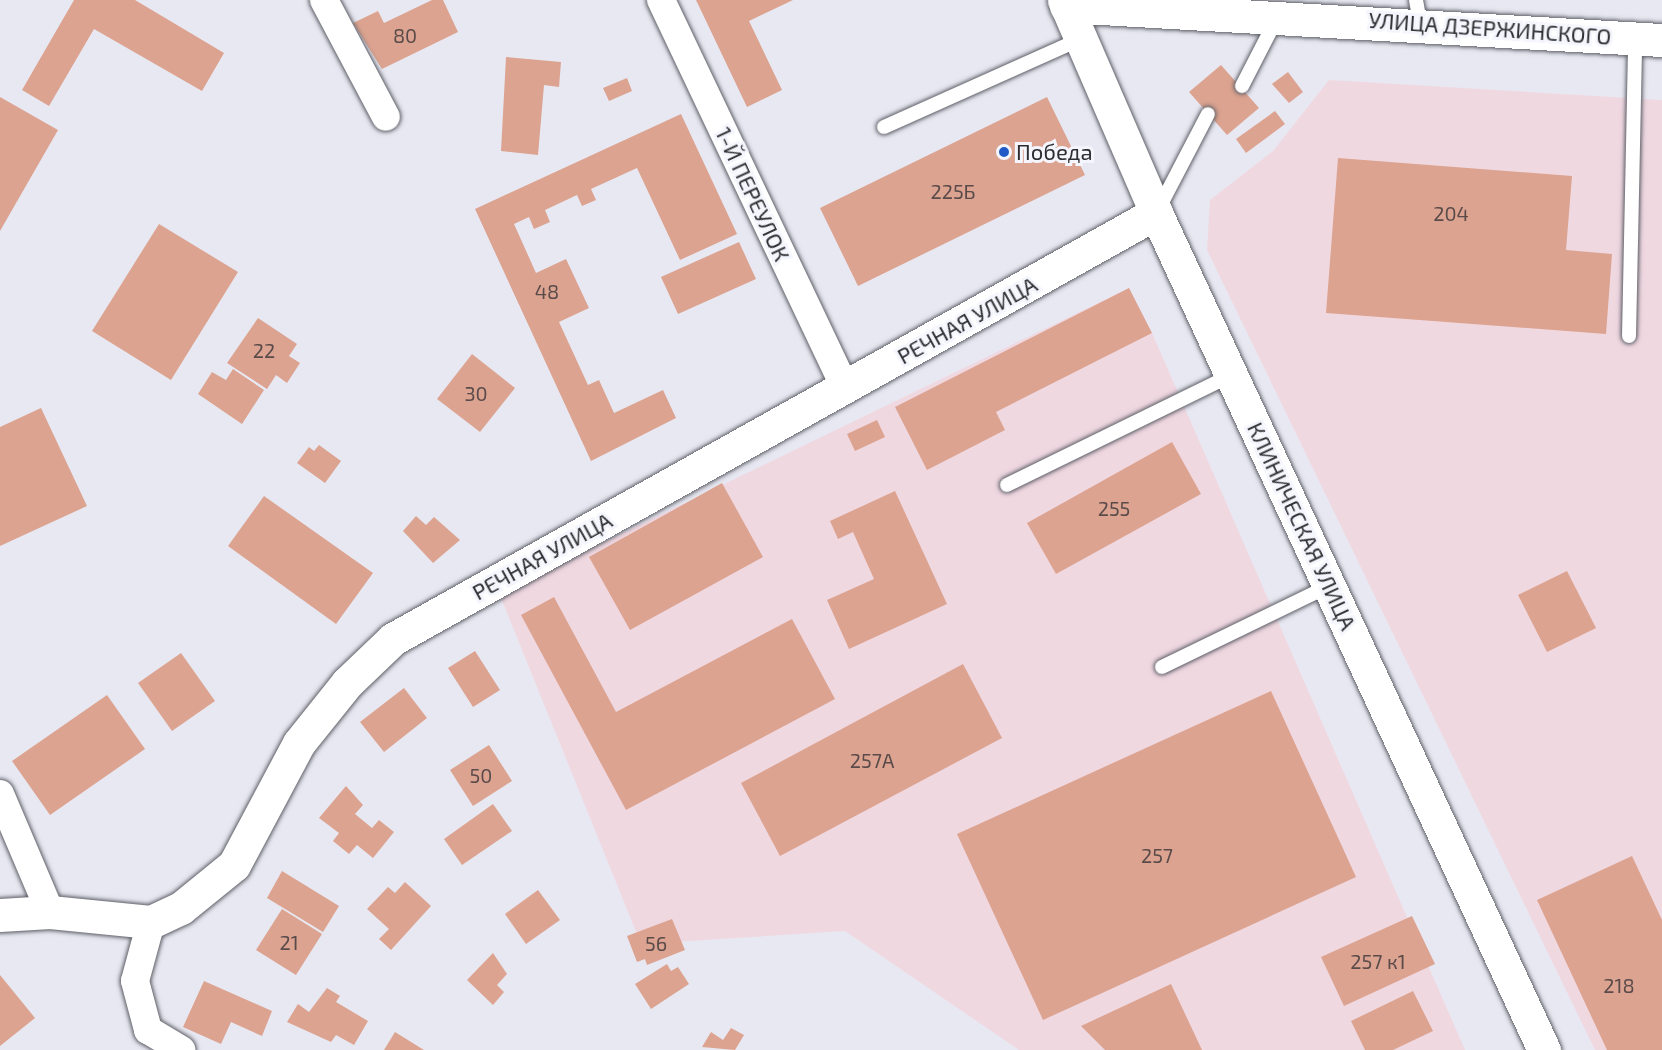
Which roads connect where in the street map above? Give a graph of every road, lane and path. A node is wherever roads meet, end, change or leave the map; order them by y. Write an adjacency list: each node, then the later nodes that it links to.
1 (324, 0): 10 (street)
2 (661, 0): 15 (street, 1-Й ПЕРЕУЛОК)
3 (1065, 3): 5 (street, УЛИЦА ДЗЕРЖИНСКОГО); 6 (street, КЛИНИЧЕСКАЯ УЛИЦА)
4 (1418, 12): 5 (street, УЛИЦА ДЗЕРЖИНСКОГО); 7 (street, УЛИЦА ДЗЕРЖИНСКОГО)
5 (1279, 14): 8 (lane)
6 (1081, 39): 11 (lane); 12 (street, КЛИНИЧЕСКАЯ УЛИЦА)
7 (1648, 39): 13 (lane)
8 (1242, 86)
9 (1208, 114): 12 (lane)
10 (386, 117)
11 (884, 126)
12 (1156, 213): 14 (street, КЛИНИЧЕСКАЯ УЛИЦА); 15 (street, РЕЧНАЯ УЛИЦА)
13 (1629, 336)
14 (1232, 375): 16 (lane); 17 (street, КЛИНИЧЕСКАЯ УЛИЦА)
15 (844, 387): 22 (street, РЕЧНАЯ УЛИЦА)
16 (1008, 485)
17 (1329, 586): 18 (lane); 24 (street, КЛИНИЧЕСКАЯ УЛИЦА)
18 (1162, 667)
19 (0, 794): 20 (street)
20 (50, 912): 21 (street); 22 (street)
21 (0, 915)
22 (151, 922): 23 (street)
23 (182, 1050)
24 (1544, 1050)

